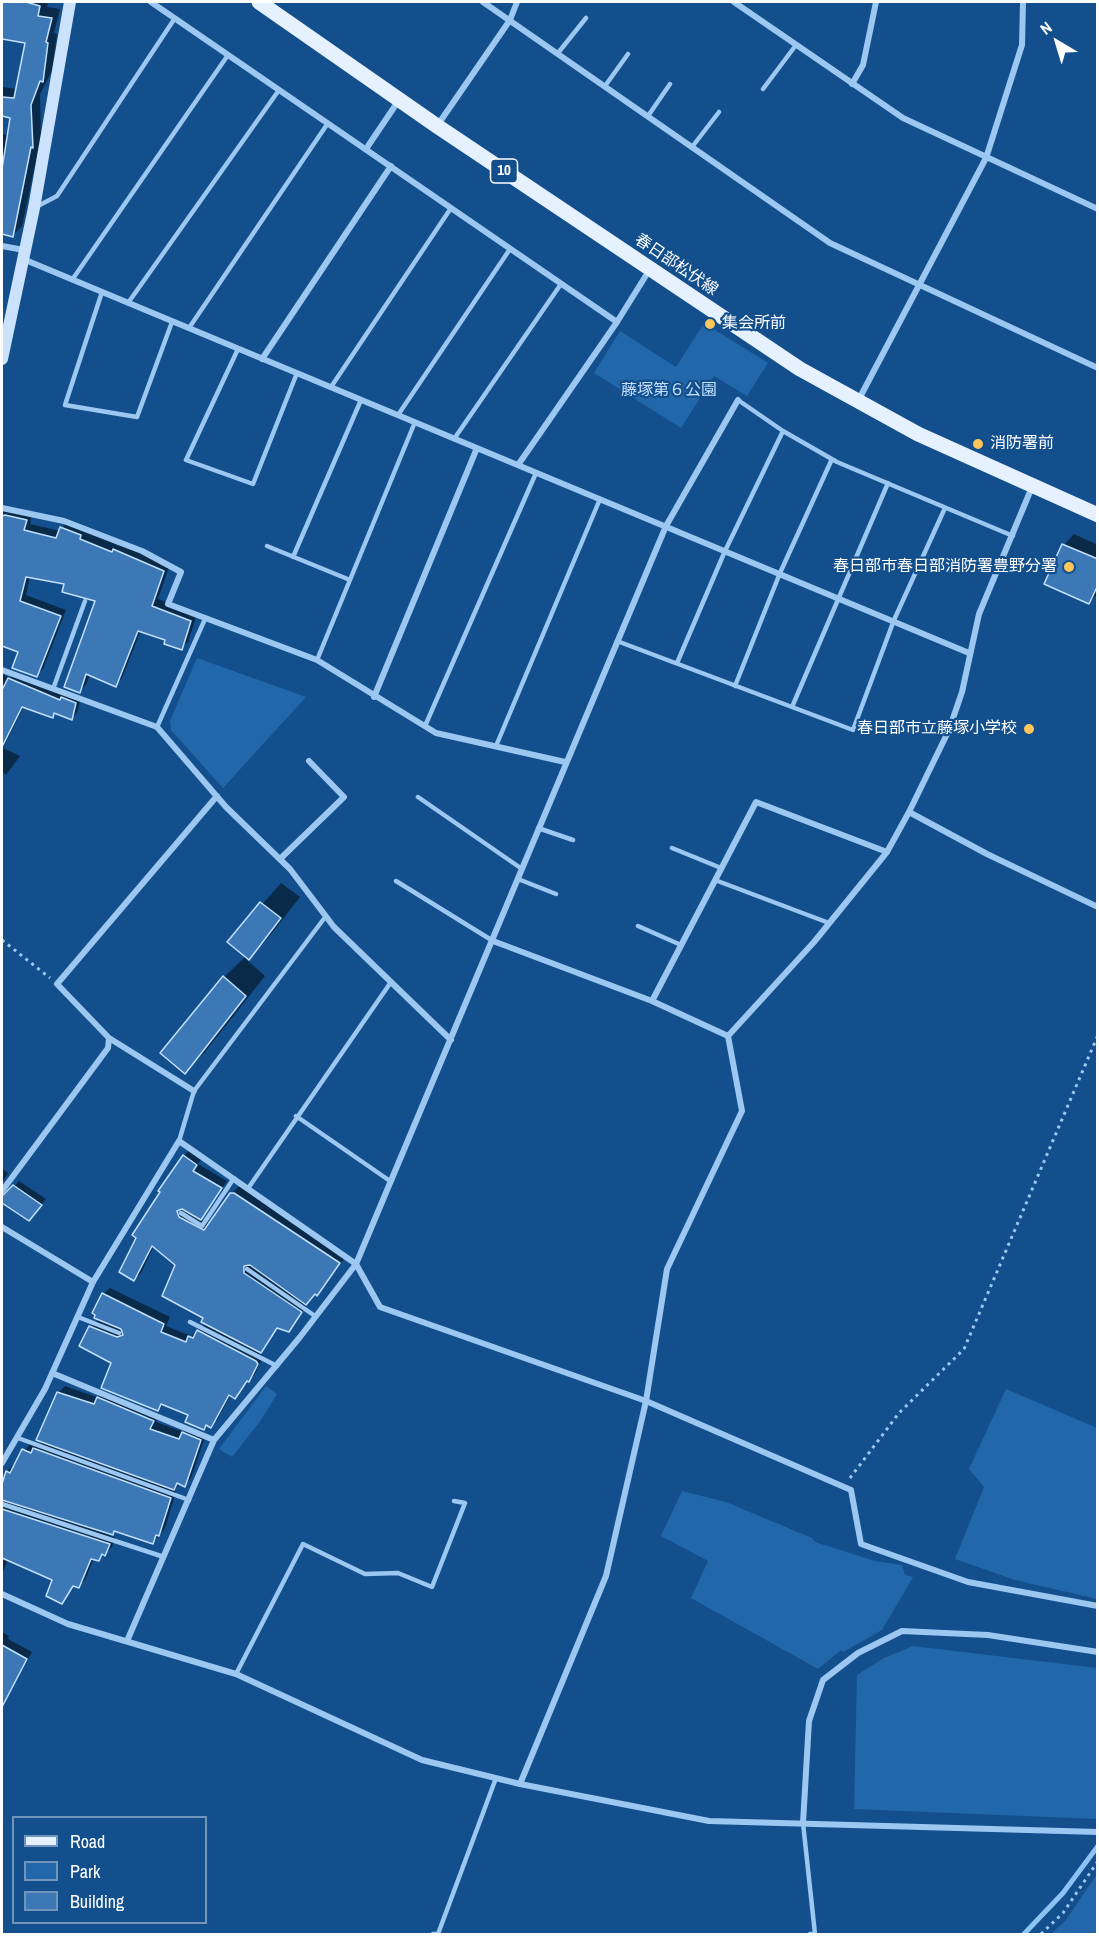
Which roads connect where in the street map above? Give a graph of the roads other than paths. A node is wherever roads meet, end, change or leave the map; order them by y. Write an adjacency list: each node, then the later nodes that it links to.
1 (70, 2): 31 (street)
2 (151, 2): 9 (street)
3 (259, 2): 21 (main road, 春日部松伏線 / 10)
4 (483, 2): 11 (street)
5 (517, 2): 11 (street)
6 (734, 2): 12 (street)
7 (876, 2): 17 (street)
8 (1023, 2): 28 (street)
9 (175, 18): 15 (street); 31 (lane)
10 (586, 18): 13 (lane)
11 (510, 20): 13 (street); 25 (street)
12 (796, 45): 17 (street); 19 (lane)
13 (558, 53): 18 (street)
14 (628, 54): 18 (lane)
15 (228, 55): 20 (street); 37 (lane)
16 (670, 84): 23 (lane)
17 (852, 84): 28 (street)
18 (605, 86): 23 (street)
19 (763, 89)
20 (279, 90): 24 (street); 41 (lane)
21 (399, 100): 25 (main road, 春日部松伏線 / 10); 27 (street)
22 (718, 112): 26 (lane)
23 (648, 116): 26 (street)
24 (328, 123): 27 (street); 44 (lane)
25 (437, 126): 36 (main road, 春日部松伏線 / 10)
26 (692, 147): 39 (street)
27 (366, 150): 29 (street)
28 (986, 158): 30 (street); 39 (street)
29 (391, 166): 32 (street); 47 (street)
30 (1097, 207)
31 (34, 208): 35 (street)
32 (451, 208): 34 (street); 50 (lane)
33 (2, 246): 35 (street)
34 (510, 249): 38 (street); 54 (lane)
35 (23, 255): 37 (street); 46 (street)
36 (650, 269): 43 (street); 53 (main road, 春日部松伏線 / 10)
37 (72, 280): 40 (street)
38 (561, 284): 43 (street); 57 (lane)
39 (920, 284): 48 (street); 53 (street)
40 (102, 292): 41 (street); 42 (lane)
41 (128, 303): 42 (street)
42 (172, 322): 44 (street)
43 (617, 322): 60 (street)
44 (189, 328): 45 (street)
45 (238, 349): 47 (street); 49 (lane)
46 (2, 359)
47 (262, 359): 49 (street)
48 (1098, 368)
49 (297, 374): 50 (street)
50 (331, 387): 51 (street)
51 (361, 400): 54 (street); 72 (lane)
52 (738, 400): 56 (lane); 68 (street)
53 (858, 402): 63 (main road, 春日部松伏線 / 10)
54 (398, 415): 55 (street)
55 (415, 422): 57 (street); 74 (lane)
56 (783, 431): 59 (lane); 71 (lane)
57 (454, 439): 58 (street)
58 (477, 448): 60 (street); 86 (street)
59 (832, 459): 62 (lane); 73 (lane)
60 (518, 465): 61 (street)
61 (536, 473): 64 (street); 88 (lane)
62 (888, 483): 66 (lane); 75 (lane)
63 (1032, 486): 67 (main road, 春日部松伏線 / 10); 69 (street)
64 (600, 499): 68 (street); 90 (lane)
65 (2, 508): 77 (street)
66 (945, 508): 69 (lane); 78 (lane)
67 (1098, 515)
68 (666, 526): 71 (street); 79 (street)
69 (1013, 536): 80 (street)
70 (267, 546): 72 (lane)
71 (725, 551): 73 (street); 82 (lane)
72 (293, 557): 74 (lane)
73 (780, 573): 75 (street); 84 (lane)
74 (350, 580): 81 (lane)
75 (839, 598): 78 (street); 87 (lane)
76 (85, 601): 85 (lane)
77 (205, 620): 81 (street); 89 (lane)
78 (894, 620): 80 (street); 87 (lane)
79 (616, 641): 82 (lane); 92 (street)
80 (969, 653): 95 (street)
81 (317, 660): 86 (street)
82 (677, 663): 84 (lane)
83 (2, 670): 85 (street)
84 (735, 686): 87 (lane)
85 (53, 689): 89 (street)
86 (374, 697): 88 (street)
87 (792, 707)
88 (425, 726): 90 (street)
89 (157, 728): 93 (street)
90 (496, 746): 92 (street)
91 (309, 761): 100 (street)
92 (565, 762): 96 (street)
93 (217, 796): 100 (street); 116 (street)
94 (418, 797): 102 (lane)
95 (909, 812): 99 (street); 107 (street)
96 (538, 828): 97 (lane); 102 (street)
97 (573, 840)
98 (672, 848): 101 (lane)
99 (887, 852): 101 (street); 109 (street)
100 (280, 859): 108 (street)
101 (721, 868): 104 (street)
102 (522, 870): 103 (street)
103 (518, 879): 106 (lane); 111 (street)
104 (715, 880): 109 (lane); 112 (street)
105 (396, 881): 111 (lane)
106 (556, 894)
107 (1098, 907)
108 (326, 916): 113 (street); 118 (lane)
109 (829, 923): 115 (street)
110 (638, 926): 112 (lane)
111 (493, 941): 114 (street); 117 (street)
112 (681, 945): 114 (street)
113 (392, 982): 117 (street); 119 (lane)
114 (652, 1001): 115 (street)
115 (728, 1036): 136 (street)
116 (109, 1038): 118 (street); 124 (street)
117 (451, 1040): 122 (street)
118 (194, 1091): 120 (lane)
119 (296, 1116): 122 (lane); 123 (lane)
120 (179, 1141): 121 (street); 129 (street)
121 (234, 1178): 123 (street); 125 (lane)
122 (390, 1181): 127 (street)
123 (249, 1187): 127 (street)
124 (2, 1191)
125 (181, 1213)
126 (2, 1227): 129 (street)
127 (356, 1264): 130 (street); 136 (street)
128 (247, 1269): 130 (lane)
129 (93, 1282): 131 (street)
130 (315, 1316): 134 (street)
131 (78, 1317): 133 (lane); 135 (street)
132 (190, 1322): 134 (lane)
133 (119, 1333)
134 (277, 1366): 138 (street)
135 (52, 1373): 137 (street); 138 (street)
136 (646, 1401): 145 (street); 150 (street)
137 (18, 1438): 139 (street); 140 (lane)
138 (214, 1440): 140 (street)
139 (2, 1463)
140 (189, 1500): 143 (street)
141 (454, 1501): 148 (lane)
142 (2, 1504): 143 (lane)
143 (164, 1557): 146 (street)
144 (2, 1596): 146 (street)
145 (1098, 1606)
146 (127, 1641): 148 (street)
147 (1098, 1652): 151 (street)
148 (236, 1674): 149 (street)
149 (496, 1778): 150 (street); 153 (lane)
150 (520, 1784): 151 (street)
151 (803, 1823): 152 (street); 154 (lane)
152 (1098, 1832)
153 (433, 1935)
154 (810, 1935)

